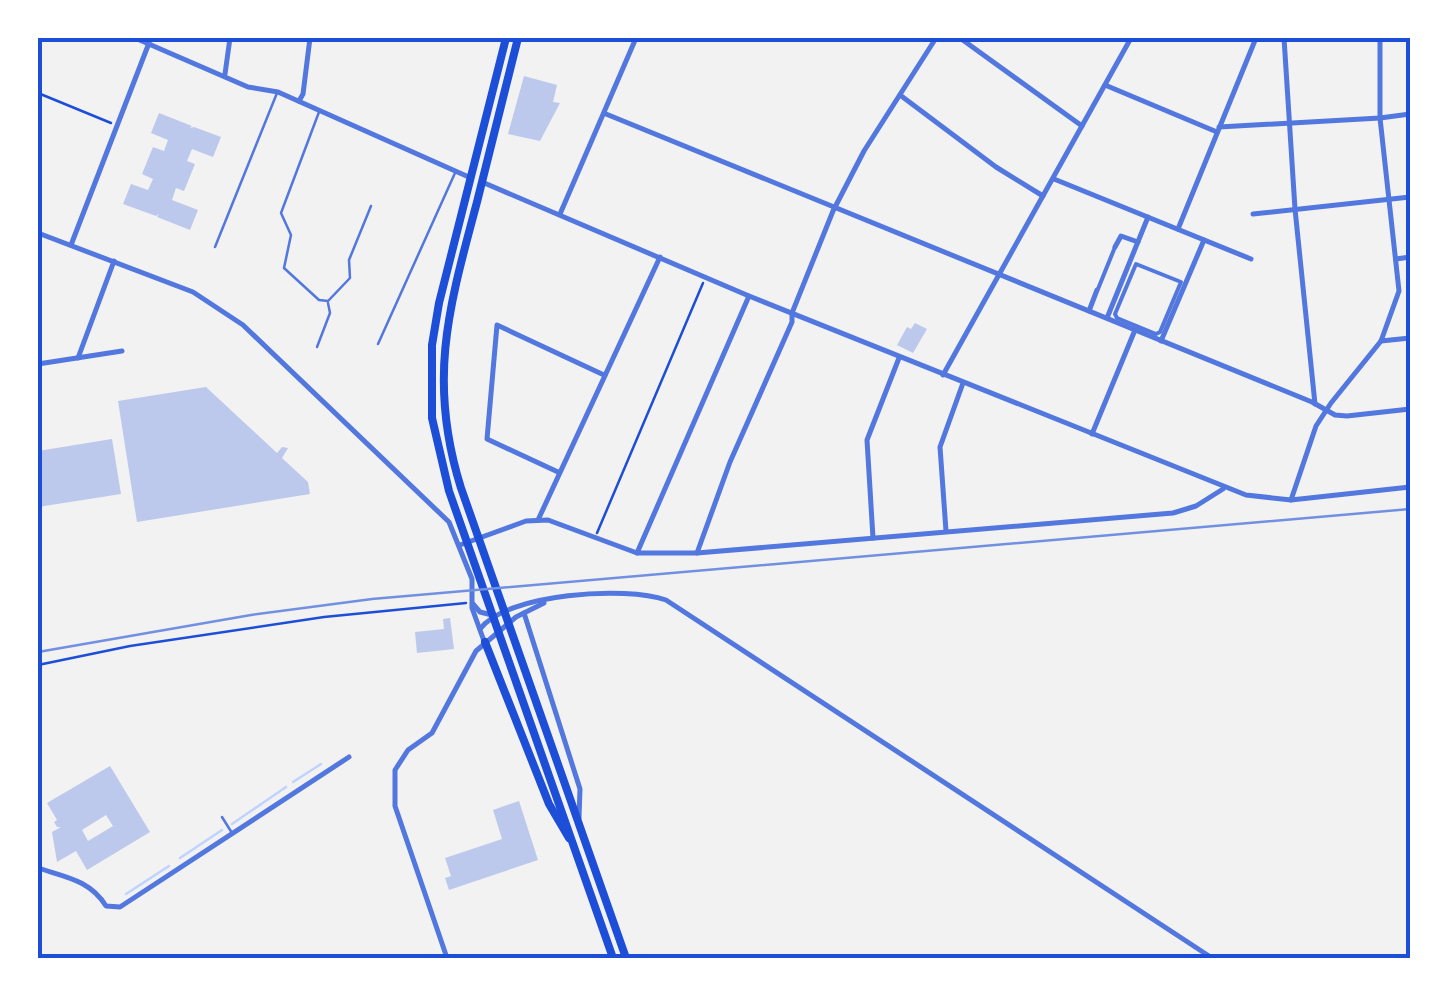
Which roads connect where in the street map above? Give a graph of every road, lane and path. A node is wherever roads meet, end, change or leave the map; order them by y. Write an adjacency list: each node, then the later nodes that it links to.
1 (136, 38): 13 (street)
2 (230, 38): 14 (street)
3 (310, 38): 19 (street)
4 (506, 38): 29 (main road)
5 (518, 38): 31 (main road)
6 (636, 38): 21 (street)
7 (936, 38): 18 (street)
8 (960, 38): 26 (street)
9 (1131, 38): 15 (street)
10 (1256, 38): 27 (street)
11 (1284, 38): 24 (street)
12 (1380, 38): 23 (street)
13 (149, 43): 14 (street); 25 (street)
14 (225, 76): 17 (street)
15 (1105, 85): 26 (street); 27 (street)
16 (38, 92): 25 (path)
17 (278, 92): 19 (street); 46 (lane)
18 (900, 96): 32 (street); 36 (street)
19 (299, 101): 20 (street)
20 (320, 111): 28 (street); 58 (lane)
21 (606, 114): 36 (street); 38 (street)
22 (1410, 114): 23 (street)
23 (1380, 118): 24 (street); 34 (street)
24 (1290, 123): 27 (street); 37 (street)
25 (118, 125): 45 (street)
26 (1082, 126): 30 (street)
27 (1218, 129): 41 (street)
28 (456, 172): 29 (street); 66 (lane)
29 (471, 178): 102 (main road)
30 (1054, 179): 32 (street); 40 (street)
31 (482, 182): 38 (street); 100 (main road)
32 (1043, 196): 54 (street)
33 (1410, 197): 34 (street)
34 (1390, 200): 37 (street); 51 (street)
35 (371, 206): 58 (lane)
36 (834, 208): 54 (street); 60 (street)
37 (1295, 209): 39 (street); 75 (street)
38 (560, 214): 48 (street)
39 (1253, 214)
40 (1148, 217): 41 (street); 44 (street)
41 (1178, 229): 43 (street)
42 (38, 233): 45 (street)
43 (1204, 240): 50 (street); 64 (street)
44 (1138, 242): 47 (street); 61 (street)
45 (71, 245): 52 (street)
46 (215, 247)
47 (1114, 247): 56 (street)
48 (660, 257): 55 (street); 72 (street)
49 (1410, 258): 51 (street)
50 (1251, 259)
51 (1396, 259): 65 (street)
52 (114, 261): 70 (street); 87 (street)
53 (1136, 264): 53 (street)
54 (998, 275): 59 (street); 73 (street)
55 (706, 277): 57 (street); 86 (path)
56 (1098, 290): 59 (street)
57 (748, 296): 60 (street); 89 (street)
58 (328, 301): 67 (lane)
59 (1089, 311): 61 (street)
60 (792, 312): 69 (street); 88 (street)
61 (1107, 318): 62 (street)
62 (1135, 330): 64 (street); 78 (street)
63 (1410, 338): 65 (street)
64 (1162, 341): 75 (street)
65 (1381, 341): 77 (street)
66 (378, 344)
67 (317, 348)
68 (122, 351): 70 (street)
69 (900, 357): 73 (street); 85 (street)
70 (78, 358): 71 (street)
71 (38, 364)
72 (604, 375): 79 (street); 79 (street)
73 (943, 376): 74 (street)
74 (964, 384): 78 (street); 84 (street)
75 (1315, 404): 77 (street)
76 (1410, 409): 77 (street)
77 (1326, 412): 82 (street)
78 (1092, 434): 81 (street)
79 (558, 472): 83 (street)
80 (1410, 487): 82 (street)
81 (1225, 488): 82 (street); 84 (street)
82 (1290, 500)
83 (538, 520): 86 (street); 87 (street)
84 (946, 532): 85 (street)
85 (873, 538): 88 (street)
86 (594, 539): 89 (street)
87 (460, 545): 91 (street)
88 (697, 553): 89 (street)
89 (637, 554)
90 (551, 600): 92 (street); 93 (street); 107 (street)
91 (472, 602): 94 (street); 95 (street); 97 (path)
92 (510, 608): 93 (street); 94 (street)
93 (524, 613): 96 (street); 100 (street)
94 (500, 614): 95 (street)
95 (480, 629): 96 (street)
96 (485, 642): 102 (main road); 104 (street)
97 (38, 665)
98 (349, 757): 101 (street)
99 (222, 817): 101 (lane)
100 (578, 821): 106 (main road)
101 (233, 834): 103 (street)
102 (572, 841): 105 (main road)
103 (38, 868)
104 (447, 958)
105 (614, 958)
106 (626, 958)
107 (1212, 958)

